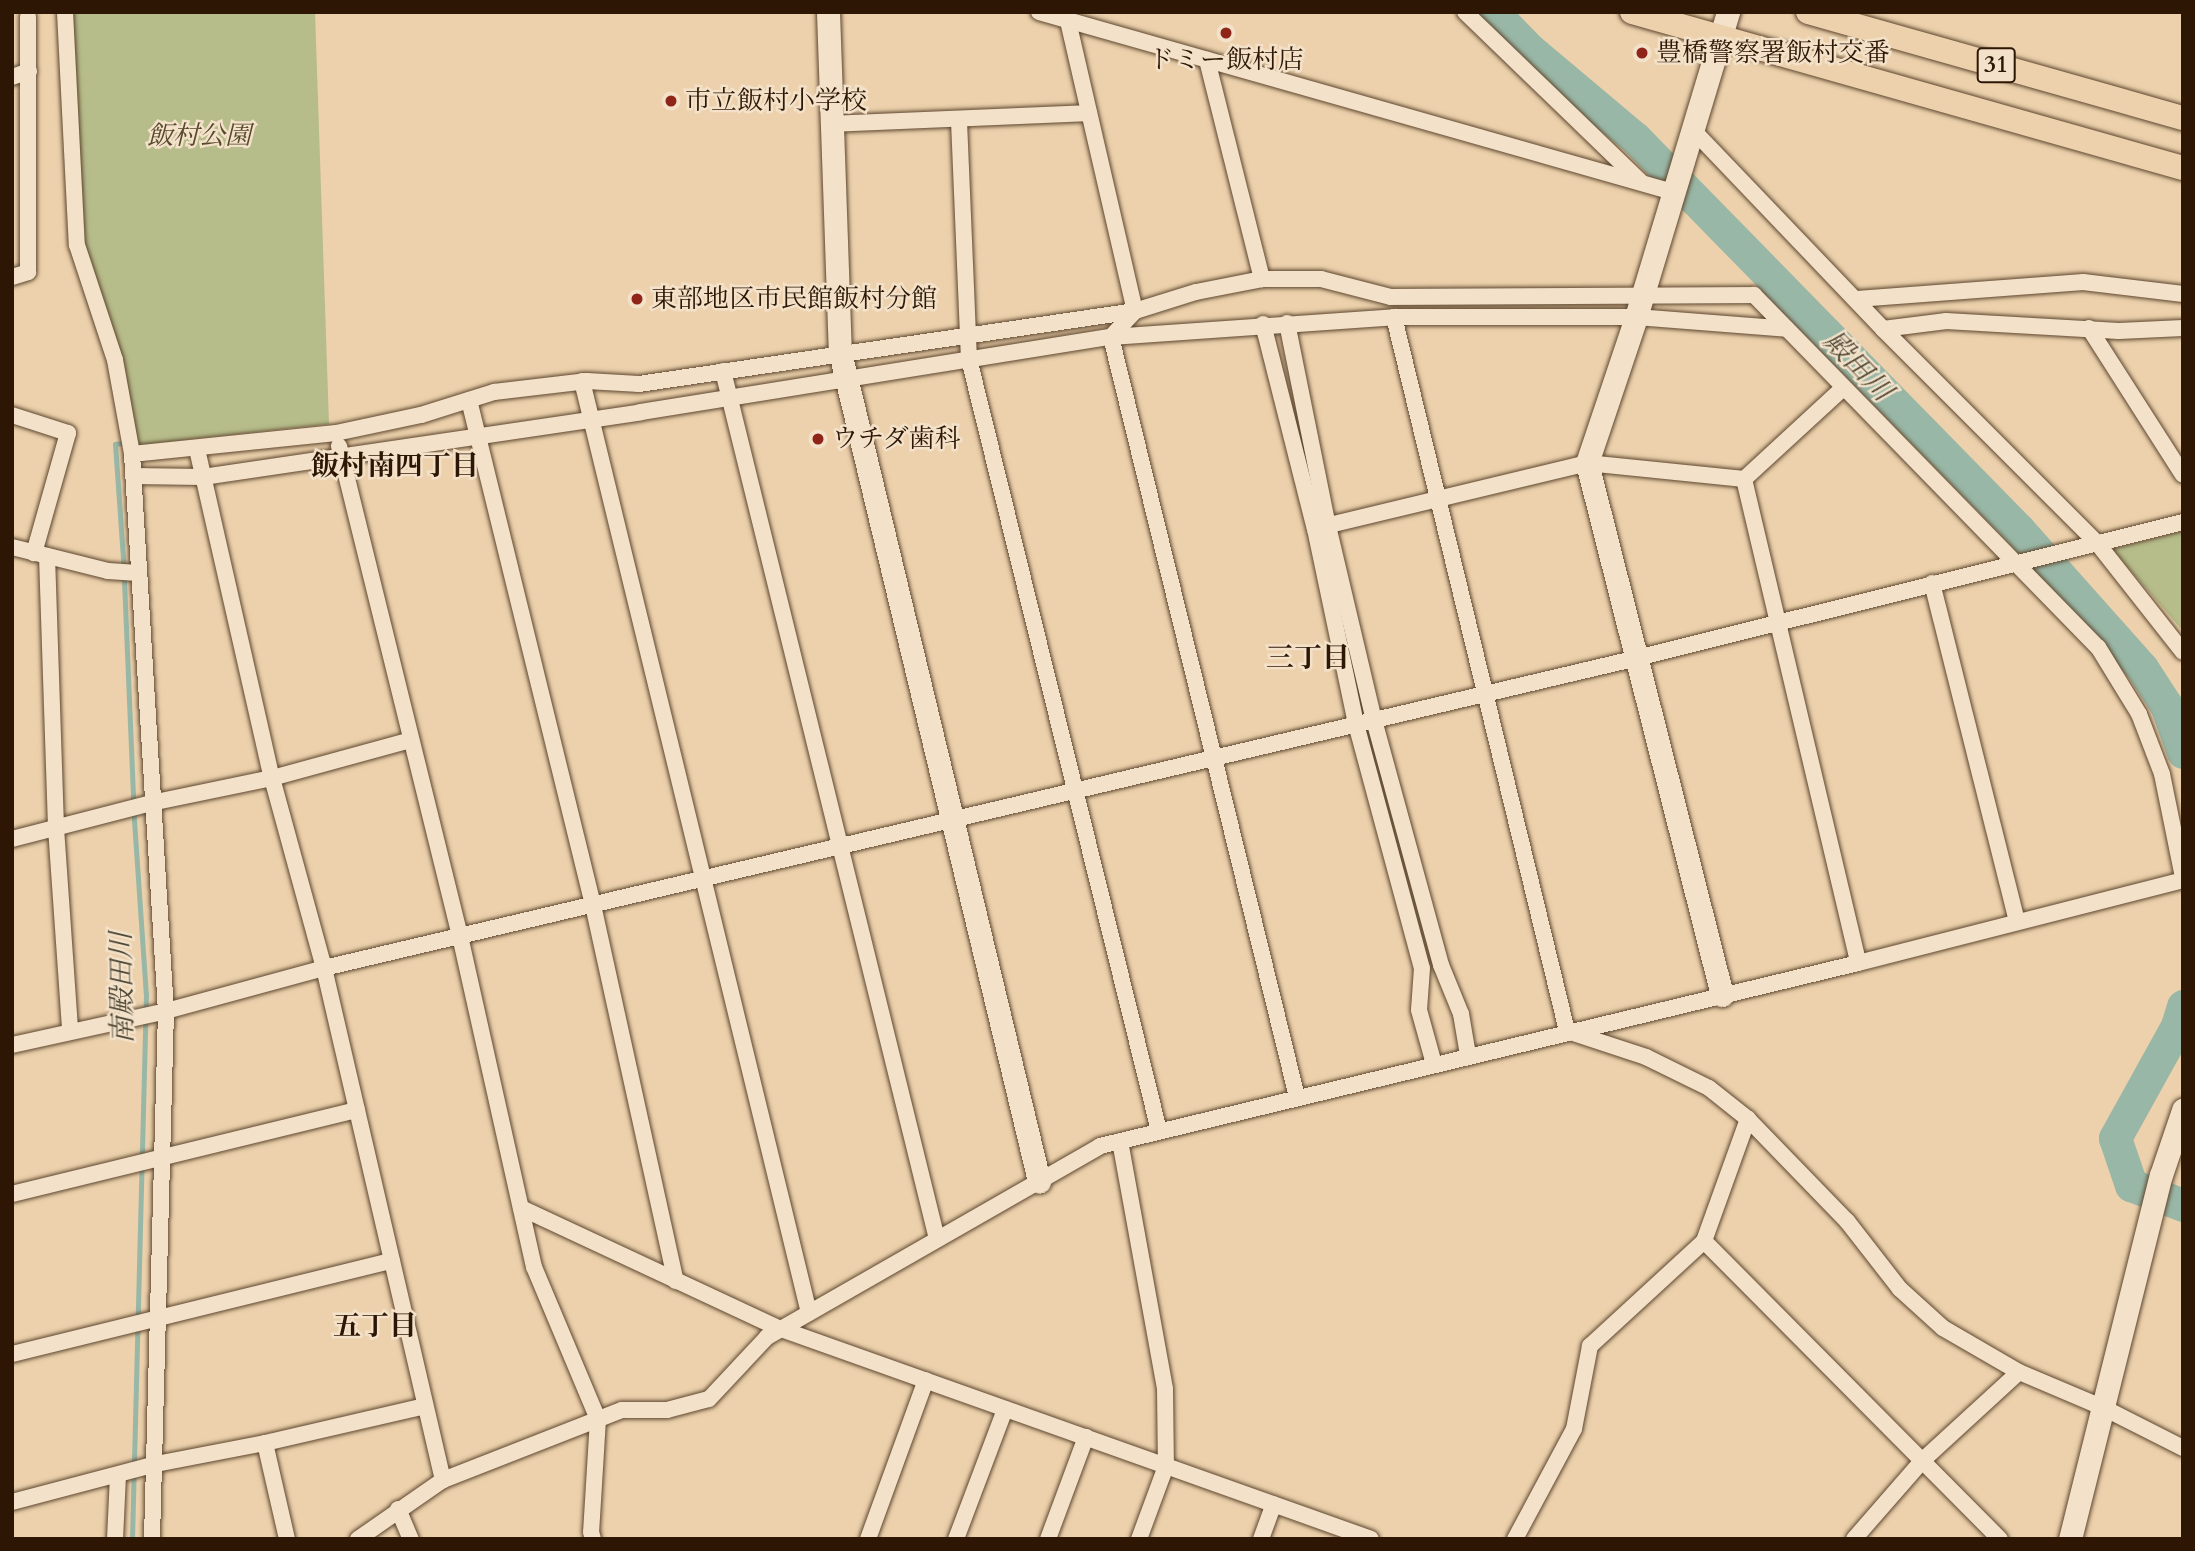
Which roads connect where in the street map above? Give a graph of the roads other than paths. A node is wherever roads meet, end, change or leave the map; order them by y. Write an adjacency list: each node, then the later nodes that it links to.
1 (65, 12): 50 (street)
2 (828, 12): 17 (street)
3 (1039, 12): 9 (street)
4 (1465, 12): 20 (street)
5 (1632, 12): 10 (main road, 31)
6 (1728, 12): 10 (street)
7 (1808, 12): 15 (main road, 31)
8 (28, 17): 12 (street)
9 (1068, 21): 11 (street); 14 (street)
10 (1721, 37): 18 (street); 19 (main road, 31)
11 (1207, 60): 20 (street); 23 (street)
12 (29, 71): 13 (street); 22 (street)
13 (12, 77)
14 (1089, 113): 16 (street); 27 (street)
15 (2183, 118)
16 (959, 121): 17 (street); 35 (street)
17 (831, 124): 37 (street)
18 (1690, 138): 21 (street); 25 (street)
19 (2183, 168)
20 (1643, 184): 21 (street)
21 (1673, 192): 26 (street)
22 (12, 277)
23 (1262, 279): 26 (street); 27 (street)
24 (2183, 293): 25 (street)
25 (1857, 299): 34 (street)
26 (1639, 307): 28 (street); 33 (street); 33 (street); 52 (street)
27 (1135, 311): 35 (street); 36 (street)
28 (1394, 317): 29 (street); 57 (street)
29 (1287, 323): 30 (street); 59 (street)
30 (1263, 324): 36 (street); 59 (street)
31 (2089, 328): 32 (street); 34 (street); 53 (street)
32 (2183, 328)
33 (1787, 329): 42 (street)
34 (1883, 329): 60 (street)
35 (967, 336): 37 (street); 38 (street)
36 (1111, 337): 38 (street); 73 (street)
37 (840, 352): 39 (street); 40 (street)
38 (969, 359): 40 (street); 75 (street)
39 (723, 371): 41 (street); 43 (street)
40 (848, 379): 43 (street); 77 (street)
41 (582, 382): 44 (street); 46 (street)
42 (1842, 388): 56 (street); 63 (street)
43 (730, 398): 46 (street); 80 (street)
44 (469, 400): 47 (street); 48 (street)
45 (12, 415): 62 (street)
46 (592, 419): 48 (street); 81 (street)
47 (336, 433): 49 (street); 51 (street)
48 (478, 436): 51 (street); 83 (street)
49 (197, 449): 50 (street); 55 (street)
50 (132, 454): 54 (street)
51 (341, 455): 55 (street); 72 (street)
52 (1587, 463): 56 (street); 57 (street); 68 (street)
53 (2183, 475)
54 (133, 476): 55 (street); 64 (street)
55 (203, 477): 74 (street)
56 (1744, 479): 66 (street)
57 (1437, 499): 59 (street); 69 (street)
58 (2183, 522): 60 (street)
59 (1321, 527): 70 (street); 71 (street)
60 (2093, 545): 63 (street); 67 (street)
61 (12, 547): 62 (street)
62 (41, 554): 64 (street); 78 (street)
63 (2024, 560): 65 (street); 82 (street)
64 (136, 573): 76 (street)
65 (1932, 583): 66 (street); 84 (street)
66 (1777, 622): 68 (street); 86 (street)
67 (2183, 652)
68 (1637, 658): 69 (street); 88 (street)
69 (1486, 694): 70 (street); 91 (street)
70 (1374, 720): 71 (street); 93 (street)
71 (1356, 724): 73 (street); 94 (street)
72 (411, 740): 74 (street); 85 (street)
73 (1216, 758): 75 (street); 95 (street)
74 (272, 778): 76 (street); 87 (street)
75 (1074, 791): 77 (street); 99 (street)
76 (148, 804): 78 (street); 89 (street)
77 (952, 820): 80 (street); 102 (street)
78 (56, 828): 79 (street); 90 (street)
79 (12, 839)
80 (840, 846): 81 (street); 105 (street)
81 (704, 878): 83 (street); 109 (street)
82 (2183, 878): 84 (street)
83 (593, 905): 85 (street); 108 (street)
84 (2017, 921): 86 (street)
85 (460, 936): 87 (street); 104 (street)
86 (1858, 963): 88 (street)
87 (324, 968): 89 (street); 96 (street)
88 (1722, 995): 91 (street)
89 (162, 1012): 90 (street); 101 (street)
90 (70, 1030): 92 (street)
91 (1567, 1031): 93 (street); 98 (street)
92 (12, 1045)
93 (1468, 1055): 94 (street)
94 (1434, 1064): 95 (street)
95 (1297, 1097): 99 (street)
96 (357, 1110): 101 (street); 107 (street)
97 (2183, 1110): 116 (street)
98 (1748, 1119): 106 (street); 113 (street)
99 (1159, 1131): 100 (street)
100 (1120, 1141): 102 (street); 124 (street)
101 (158, 1158): 103 (street); 110 (street)
102 (1039, 1181): 105 (street)
103 (12, 1194)
104 (521, 1208): 108 (street); 118 (street)
105 (937, 1239): 109 (street)
106 (1704, 1241): 122 (street); 142 (street)
107 (392, 1261): 110 (street); 115 (street)
108 (676, 1281): 111 (street)
109 (809, 1313): 111 (street)
110 (145, 1320): 112 (street); 123 (street)
111 (781, 1329): 114 (street); 118 (street)
112 (12, 1354)
113 (2019, 1372): 116 (street); 122 (street)
114 (926, 1380): 117 (street); 136 (street)
115 (425, 1406): 120 (street); 126 (street)
116 (2102, 1407): 121 (street); 145 (street)
117 (1005, 1409): 119 (street); 137 (street)
118 (598, 1419): 126 (street); 135 (street)
119 (1086, 1437): 124 (street); 138 (street)
120 (265, 1443): 123 (street); 132 (street)
121 (2183, 1448)
122 (1923, 1460): 143 (street); 144 (street)
123 (152, 1466): 125 (street); 131 (street)
124 (1166, 1466): 128 (street); 139 (street)
125 (122, 1475): 127 (street); 130 (street)
126 (443, 1480): 129 (street)
127 (12, 1502)
128 (1274, 1504): 140 (street); 141 (street)
129 (398, 1509): 133 (street); 134 (street)
130 (115, 1539)
131 (152, 1539)
132 (288, 1539)
133 (358, 1539)
134 (411, 1539)
135 (593, 1539)
136 (868, 1539)
137 (956, 1539)
138 (1048, 1539)
139 (1139, 1539)
140 (1261, 1539)
141 (1371, 1539)
142 (1515, 1539)
143 (1854, 1539)
144 (2000, 1539)
145 (2070, 1539)

